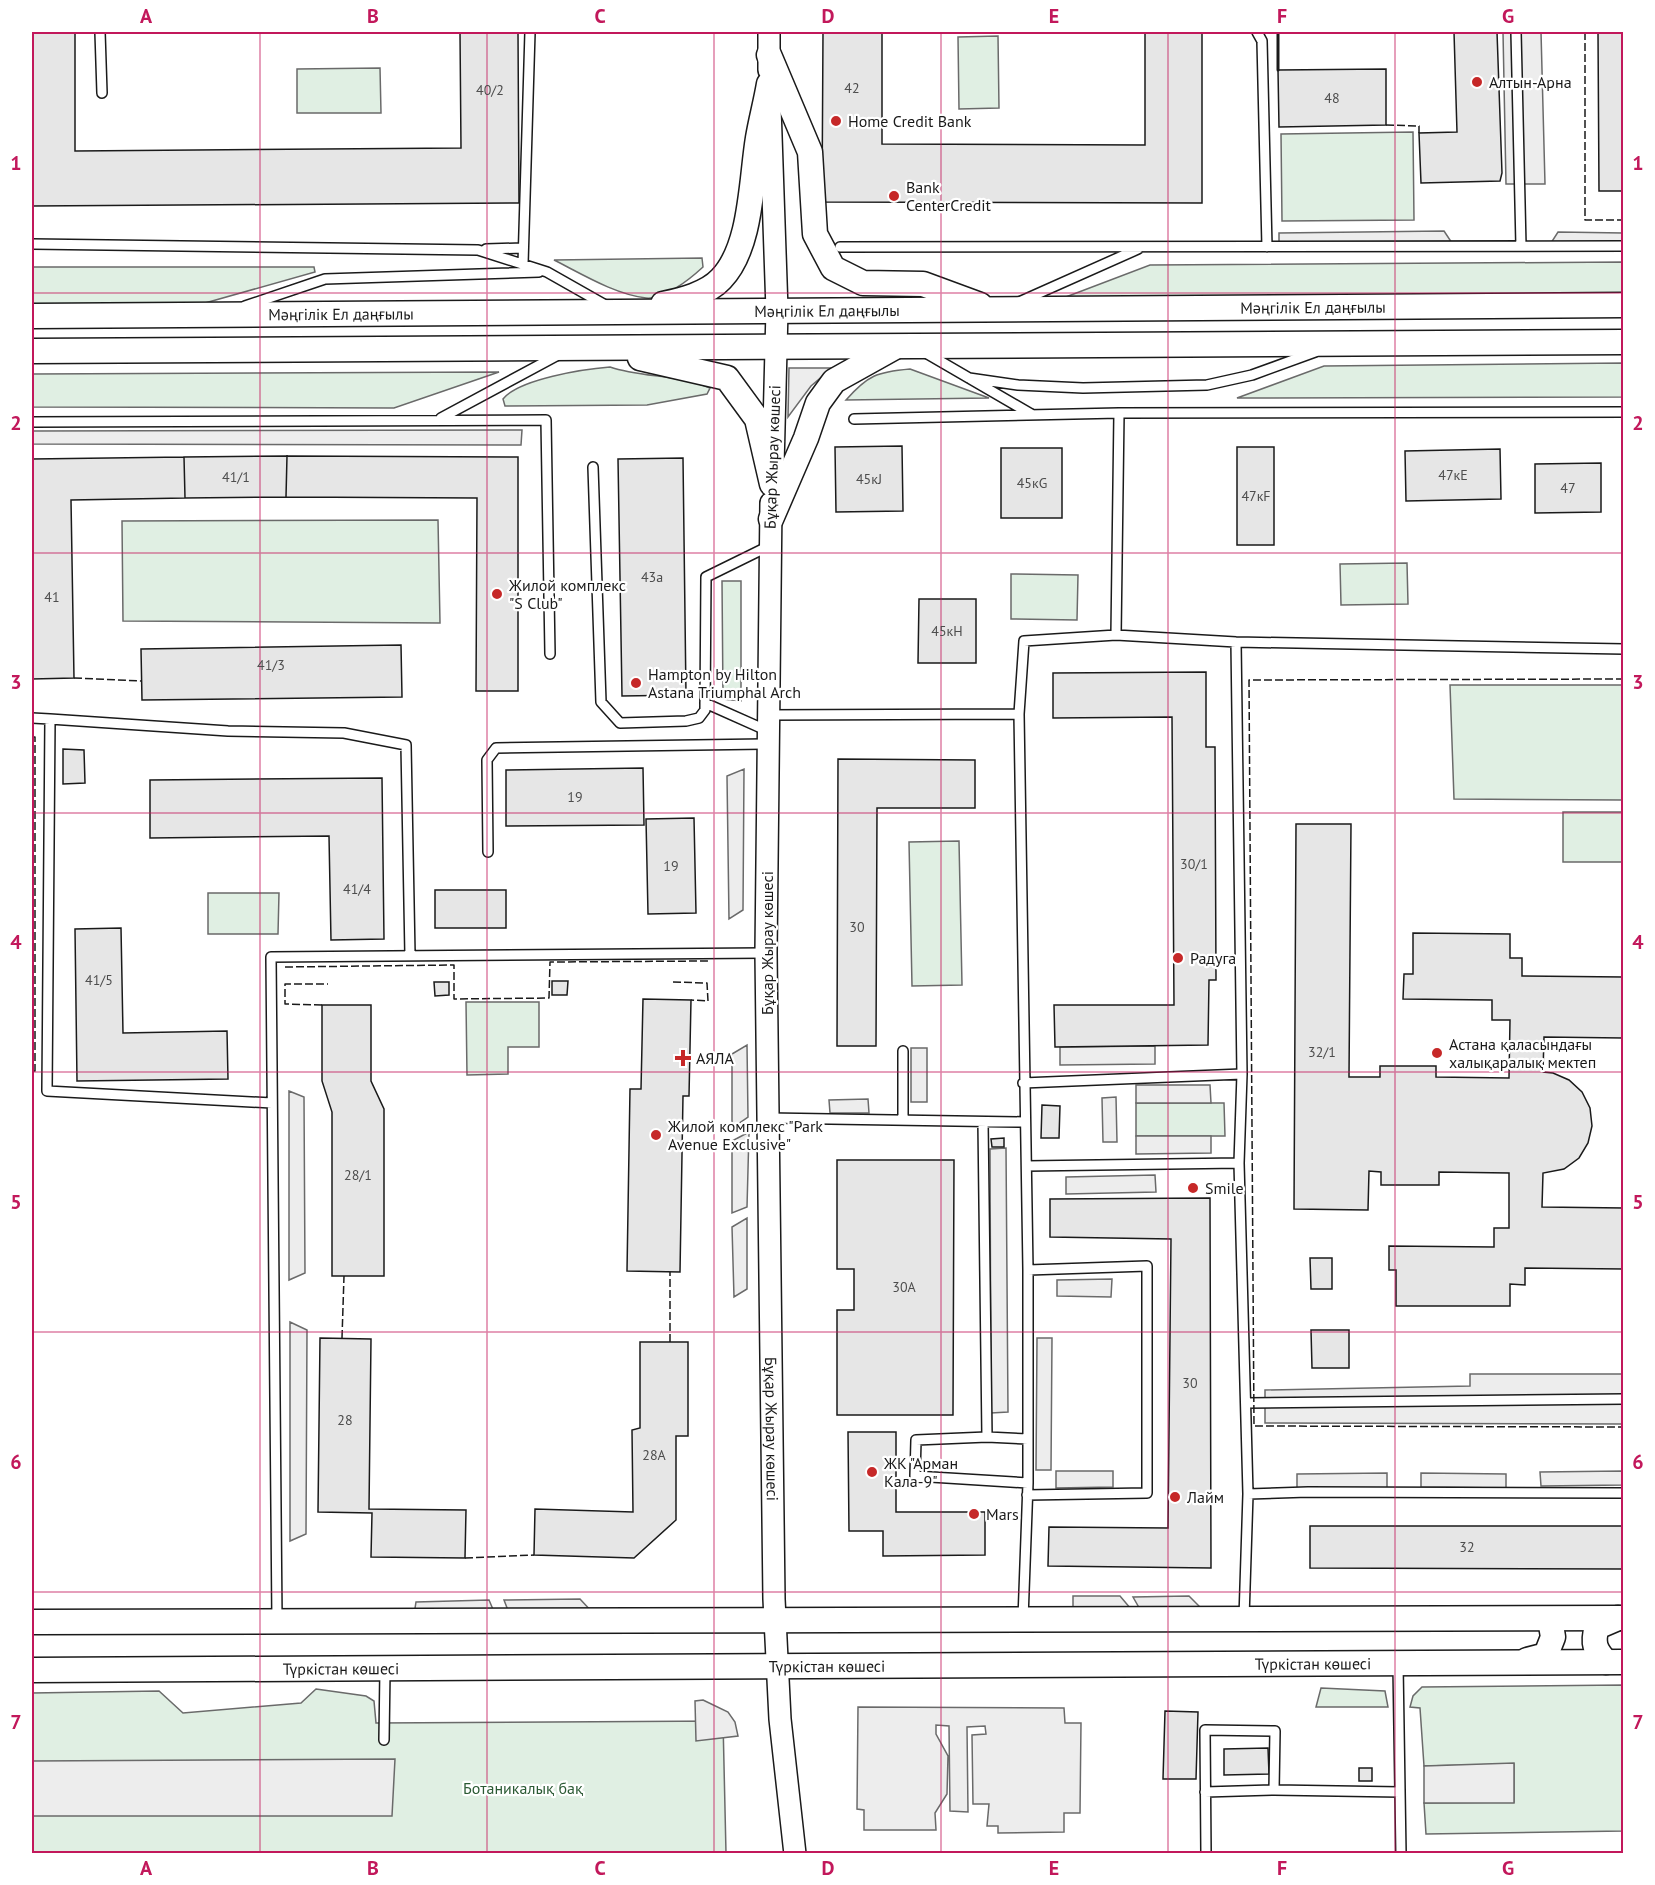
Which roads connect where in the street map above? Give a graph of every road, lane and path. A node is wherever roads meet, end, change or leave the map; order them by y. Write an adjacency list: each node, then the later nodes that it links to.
1 (100, 32): 7 (lane)
2 (530, 32): 14 (lane)
3 (1257, 32): 13 (lane)
4 (1516, 32): 9 (lane)
5 (769, 43): 6 (street, Бұқар Жырау көшесі); 20 (main road)
6 (769, 84): 19 (street, Бұқар Жырау көшесі); 21 (main road)
7 (102, 93)
8 (32, 244): 15 (lane)
9 (1521, 246): 10 (lane); 13 (lane)
10 (1623, 246)
11 (840, 247): 12 (lane)
12 (1143, 247): 13 (lane); 20 (lane)
13 (1267, 247)
14 (523, 248): 15 (lane); 16 (lane)
15 (478, 250): 16 (lane)
16 (523, 264): 17 (lane)
17 (547, 272): 21 (lane); 22 (lane)
18 (1623, 304): 20 (main road, Мәңгілік Ел даңғылы)
19 (777, 310): 20 (main road, Мәңгілік Ел даңғылы); 21 (main road, Мәңгілік Ел даңғылы); 28 (street, Бұқар Жырау көшесі)
20 (997, 310)
21 (616, 313): 22 (main road, Мәңгілік Ел даңғылы)
22 (216, 315): 23 (main road, Мәңгілік Ел даңғылы)
23 (32, 316)
24 (1623, 342): 25 (main road)
25 (1339, 344): 26 (main road); 31 (lane)
26 (906, 346): 28 (main road); 31 (lane); 40 (main road)
27 (600, 347): 28 (main road); 29 (main road); 39 (main road)
28 (776, 347): 39 (street, Бұқар Жырау көшесі)
29 (571, 348): 30 (main road); 35 (lane)
30 (32, 351)
31 (969, 378): 34 (lane)
32 (1623, 412): 33 (lane)
33 (1119, 413): 34 (lane); 42 (lane)
34 (1033, 414): 36 (lane)
35 (439, 419): 37 (lane); 45 (lane)
36 (854, 419)
37 (32, 422)
38 (593, 467): 46 (lane)
39 (772, 484): 40 (street, Бұқар Жырау көшесі)
40 (771, 519): 41 (street, Бұқар Жырау көшесі)
41 (769, 546): 46 (lane); 50 (street, Бұқар Жырау көшесі)
42 (1116, 635): 43 (lane); 47 (lane)
43 (1236, 642): 44 (lane); 55 (lane)
44 (1623, 649)
45 (550, 654)
46 (705, 703): 50 (lane)
47 (1019, 714): 50 (lane); 56 (lane)
48 (32, 718): 49 (lane)
49 (50, 719): 53 (lane); 57 (lane)
50 (768, 730): 51 (lane); 52 (street, Бұқар Жырау көшесі)
51 (488, 852)
52 (766, 953): 53 (lane); 58 (street, Бұқар Жырау көшесі)
53 (410, 956): 57 (lane)
54 (903, 1051): 59 (lane)
55 (1242, 1074): 56 (lane); 62 (lane)
56 (1023, 1083): 61 (lane)
57 (272, 1102): 79 (lane)
58 (768, 1118): 59 (lane); 77 (street, Бұқар Жырау көшесі)
59 (903, 1120): 60 (lane)
60 (983, 1122): 61 (lane); 67 (lane)
61 (1024, 1122): 63 (lane)
62 (1239, 1163): 63 (lane); 66 (lane)
63 (1027, 1166): 64 (lane)
64 (1028, 1270): 68 (lane); 72 (lane)
65 (1623, 1399): 66 (lane)
66 (1247, 1403): 71 (lane)
67 (987, 1437): 68 (lane); 69 (lane)
68 (1028, 1439): 69 (lane)
69 (1028, 1483): 72 (lane)
70 (1623, 1493): 71 (lane)
71 (1248, 1494): 73 (lane)
72 (1028, 1495): 75 (lane)
73 (1244, 1618): 75 (main road); 76 (main road)
74 (1621, 1618): 76 (main road); 82 (main road)
75 (1023, 1619): 77 (main road)
76 (1550, 1619): 81 (main road)
77 (774, 1620): 79 (main road); 83 (street, Бұқар Жырау көшесі)
78 (32, 1622): 79 (main road)
79 (277, 1622)
80 (1398, 1662): 81 (main road, Түркістан көшесі); 83 (main road, Түркістан көшесі); 89 (lane)
81 (1518, 1662): 82 (main road, Түркістан көшесі)
82 (1615, 1662)
83 (778, 1667): 84 (main road, Түркістан көшесі); 90 (street, Бұқар Жырау көшесі)
84 (385, 1669): 85 (main road, Түркістан көшесі); 86 (lane)
85 (32, 1670)
86 (384, 1740)
87 (1274, 1790): 88 (lane); 88 (lane); 89 (lane)
88 (1205, 1792): 91 (lane)
89 (1400, 1792): 92 (lane)
90 (795, 1854)
91 (1206, 1854)
92 (1401, 1854)

